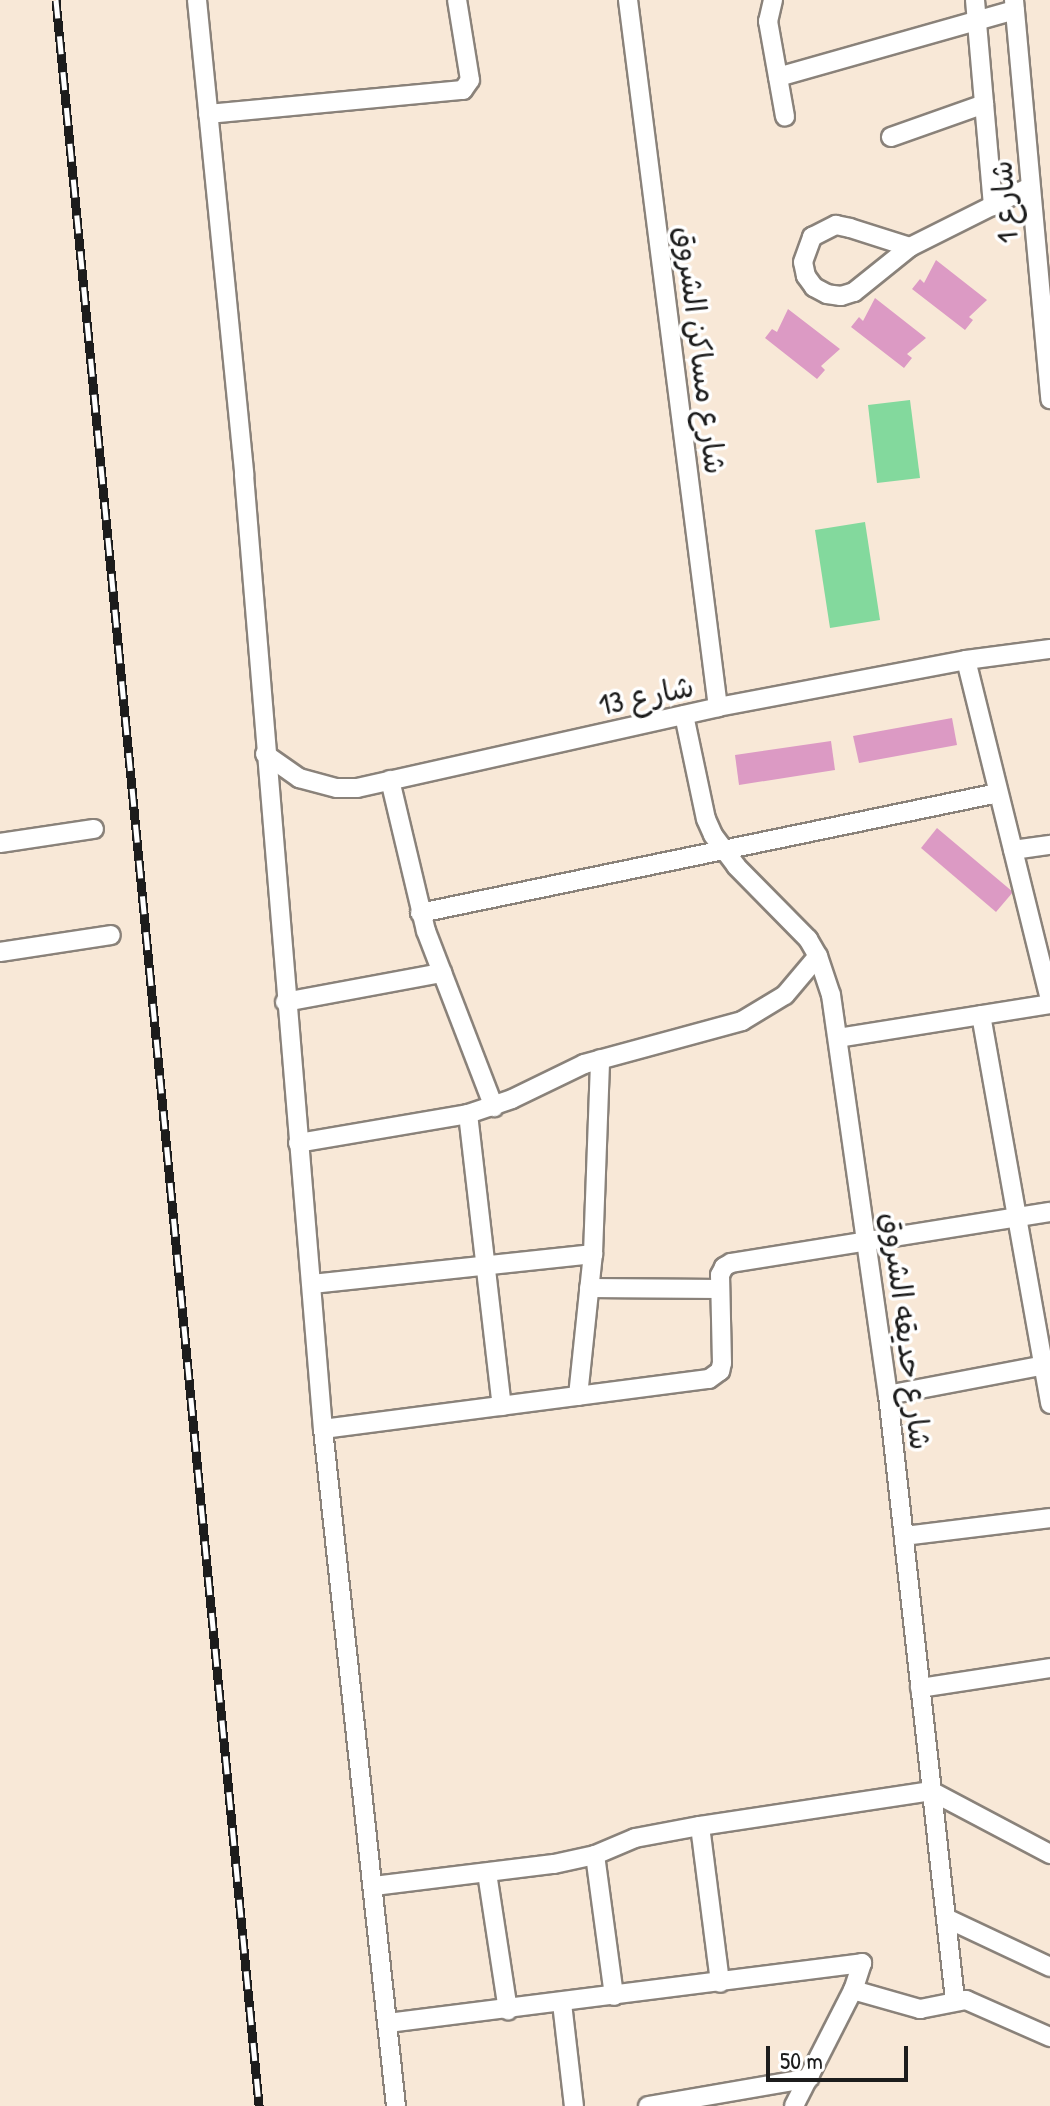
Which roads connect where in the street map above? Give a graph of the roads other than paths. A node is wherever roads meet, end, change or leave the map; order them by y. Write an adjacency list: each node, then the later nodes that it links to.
1 (197, 0): 10 (street)
2 (457, 0): 10 (street)
3 (628, 0): 19 (street, شارع مساكن الشروق)
4 (773, 0): 8 (street)
5 (975, 0): 7 (street)
6 (1015, 5): 7 (street); 13 (street, شارع 1)
7 (977, 21): 8 (street); 9 (street)
8 (778, 77): 11 (street)
9 (984, 104): 12 (street); 14 (street)
10 (208, 114): 21 (street)
11 (785, 116)
12 (891, 137)
13 (1030, 187): 14 (street); 16 (street, شارع 1)
14 (993, 206): 15 (street)
15 (910, 247): 15 (street)
16 (1050, 399)
17 (1050, 649): 18 (street, شارع 13)
18 (966, 660): 19 (street, شارع 13); 23 (street)
19 (718, 707): 20 (street, شارع 13)
20 (684, 715): 22 (street, شارع 13); 28 (street, شارع حديقه الشروق)
21 (265, 754): 22 (street, شارع 13); 34 (street)
22 (390, 780): 29 (street)
23 (998, 793): 27 (street); 28 (street)
24 (94, 829): 25 (street)
25 (0, 843)
26 (1050, 845): 27 (street)
27 (1013, 850): 35 (street)
28 (722, 851): 29 (street); 32 (street, شارع حديقه الشروق)
29 (420, 913): 33 (street)
30 (111, 935): 31 (street)
31 (0, 952)
32 (818, 956): 37 (street, شارع حديقه الشروق); 38 (street)
33 (442, 973): 34 (street); 39 (street)
34 (285, 1002): 41 (street)
35 (1050, 1002): 36 (street)
36 (981, 1015): 37 (street); 43 (street)
37 (838, 1038): 44 (street, شارع حديقه الشروق)
38 (600, 1059): 39 (street); 45 (street)
39 (494, 1107): 40 (street)
40 (468, 1114): 41 (street); 46 (street)
41 (298, 1143): 47 (street)
42 (1050, 1212): 43 (street)
43 (1017, 1218): 44 (street); 50 (street)
44 (868, 1243): 49 (street); 51 (street, شارع حديقه الشروق)
45 (593, 1254): 46 (street); 48 (street)
46 (485, 1265): 47 (street); 54 (street)
47 (312, 1284): 55 (street)
48 (589, 1288): 49 (street); 52 (street)
49 (720, 1289): 52 (street)
50 (1047, 1365): 51 (street); 53 (street)
51 (888, 1395): 57 (street, شارع حديقه الشروق)
52 (578, 1396): 54 (street)
53 (1050, 1404)
54 (502, 1406): 55 (street)
55 (323, 1429): 65 (street)
56 (1050, 1518): 57 (street)
57 (904, 1536): 59 (street, شارع حديقه الشروق)
58 (1050, 1668): 59 (street)
59 (920, 1688): 60 (street, شارع حديقه الشروق)
60 (931, 1791): 61 (street); 62 (street); 66 (street, شارع حديقه الشروق)
61 (700, 1826): 63 (street); 68 (street)
62 (1050, 1854)
63 (595, 1855): 64 (street); 70 (street)
64 (487, 1873): 65 (street); 73 (street)
65 (374, 1886): 74 (street)
66 (948, 1919): 67 (street); 71 (street, شارع حديقه الشروق)
67 (1050, 1967)
68 (720, 1983): 69 (street); 70 (street)
69 (853, 1990): 71 (street); 76 (street)
70 (614, 1996): 72 (street)
71 (955, 2000): 75 (street)
72 (562, 2003): 73 (street); 78 (street)
73 (508, 2010): 74 (street)
74 (388, 2023): 77 (street)
75 (1050, 2037)
76 (810, 2078): 79 (street); 80 (street)
77 (396, 2106)
78 (574, 2106)
79 (648, 2106)
80 (794, 2106)

